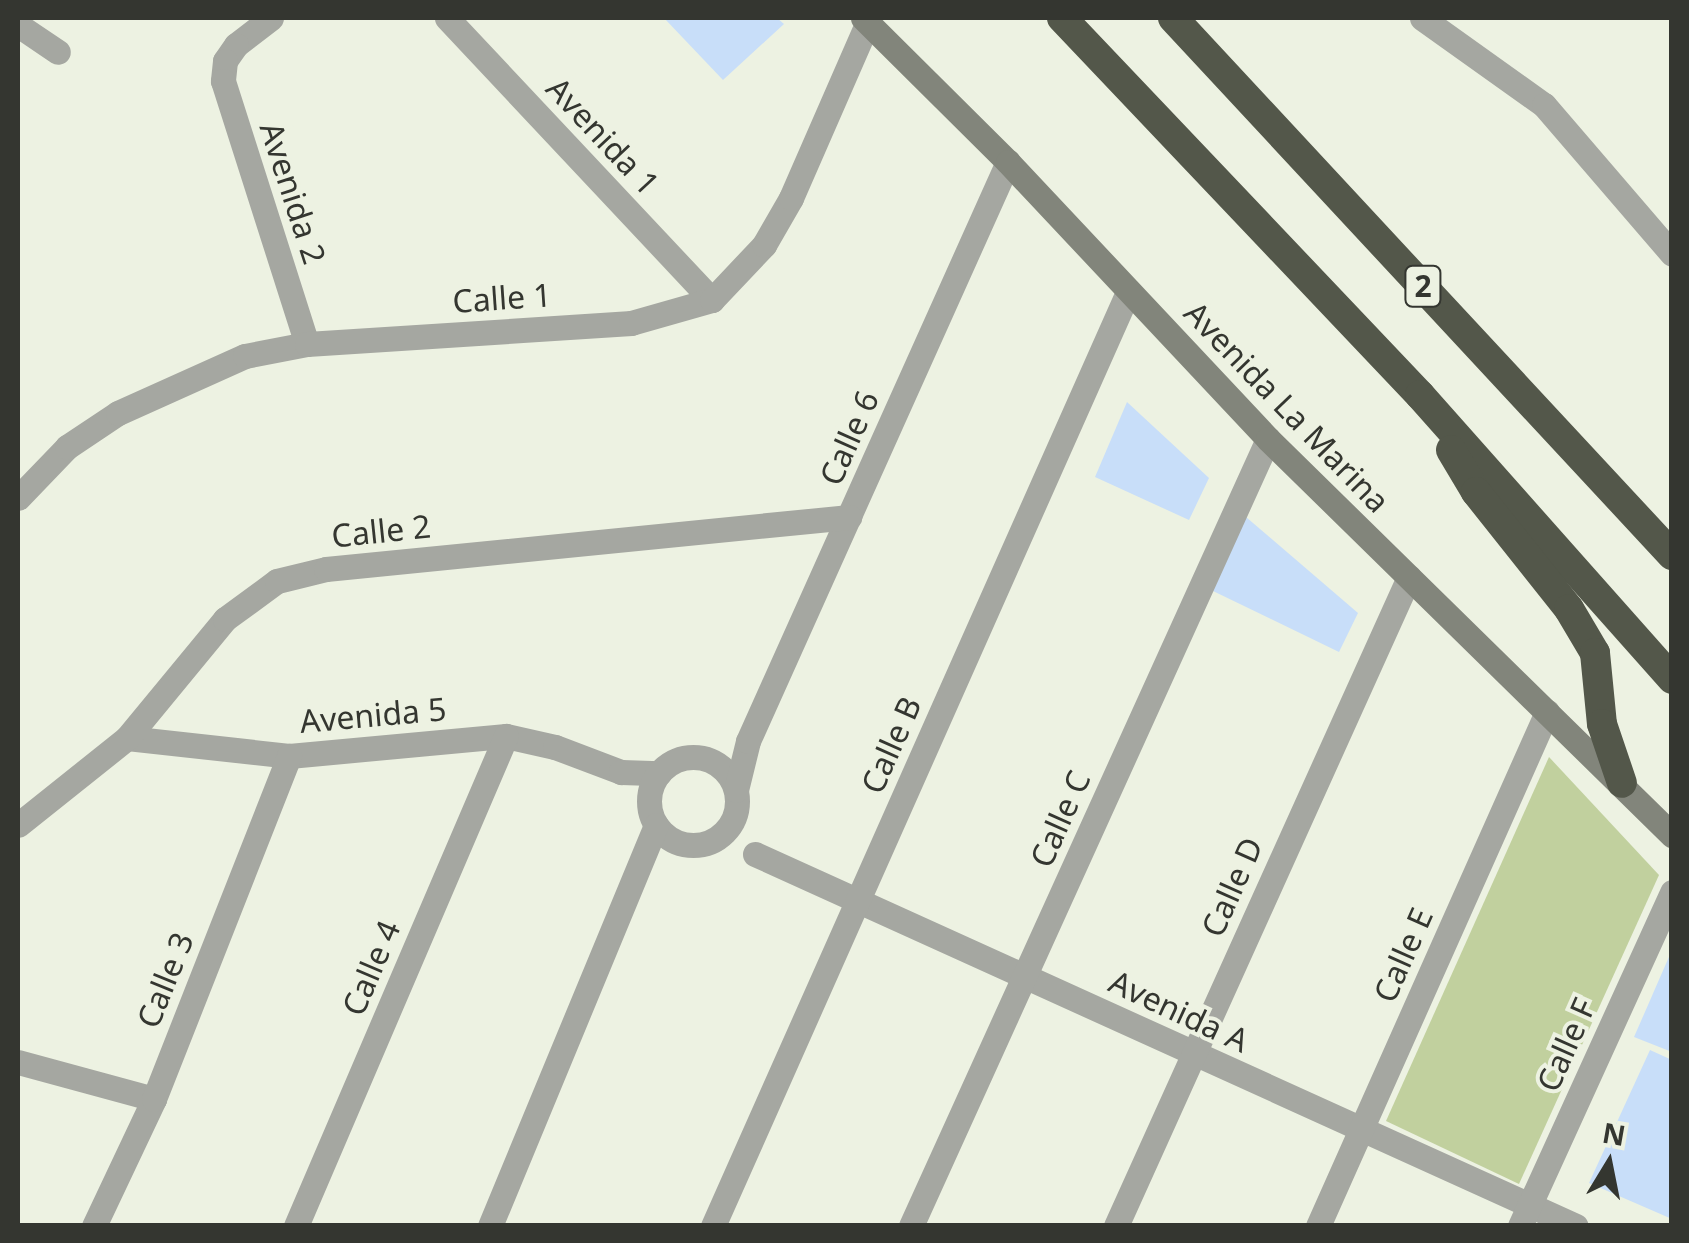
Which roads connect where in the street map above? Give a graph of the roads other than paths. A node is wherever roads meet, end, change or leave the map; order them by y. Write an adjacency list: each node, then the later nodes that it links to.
1 (271, 18): 13 (street, Avenida 2)
2 (447, 18): 12 (street, Avenida 1)
3 (1062, 18): 14 (highway, 2)
4 (1173, 18): 18 (highway, 2)
5 (1422, 18): 10 (street)
6 (866, 20): 9 (street, Avenida La Marina); 12 (street)
7 (18, 25): 8 (street)
8 (58, 52)
9 (1008, 162): 11 (street, Avenida La Marina); 17 (street, Calle 6)
10 (1668, 240)
11 (1128, 292): 15 (street, Avenida La Marina); 38 (street, Calle B)
12 (712, 300): 13 (street, Calle 1)
13 (307, 344): 16 (street, Calle 1)
14 (1420, 395): 20 (highway, 2); 29 (highway)
15 (1268, 438): 19 (street, Avenida La Marina); 39 (street, Calle C)
16 (18, 498)
17 (849, 517): 23 (street, Calle 2); 24 (street, Calle 6)
18 (1672, 555)
19 (1409, 577): 21 (street, Avenida La Marina); 40 (street, Calle D)
20 (1672, 680)
21 (1547, 712): 29 (street, Avenida La Marina); 43 (street, Calle E)
22 (506, 736): 25 (street, Avenida 5); 27 (street, Avenida 5); 46 (street, Calle 4)
23 (127, 738): 25 (street, Avenida 5); 32 (street, Calle 2)
24 (748, 740): 26 (street); 30 (street, Calle 6)
25 (289, 756): 42 (street, Calle 3)
26 (710, 760): 28 (street); 30 (street)
27 (620, 772): 28 (street, Avenida 5); 31 (street, Avenida 5)
28 (659, 773): 31 (street)
29 (1622, 784): 33 (street, Avenida La Marina)
30 (736, 790): 34 (street)
31 (653, 816): 34 (street); 36 (street)
32 (18, 825)
33 (1672, 835)
34 (676, 842): 36 (street)
35 (755, 854): 38 (street, Avenida A)
36 (645, 860): 47 (street)
37 (1672, 892): 44 (street, Calle F)
38 (858, 901): 39 (street, Avenida A); 48 (street, Calle B)
39 (1025, 975): 40 (street, Avenida A); 49 (street, Calle C)
40 (1192, 1054): 43 (street, Avenida A); 50 (street, Calle D)
41 (18, 1062): 42 (street)
42 (154, 1099): 45 (street, Calle 3)
43 (1362, 1128): 44 (street, Avenida A); 51 (street, Calle E)
44 (1525, 1215): 52 (street, Avenida A)
45 (94, 1226)
46 (296, 1226)
47 (490, 1226)
48 (713, 1226)
49 (911, 1226)
50 (1116, 1226)
51 (1318, 1226)
52 (1576, 1226)

